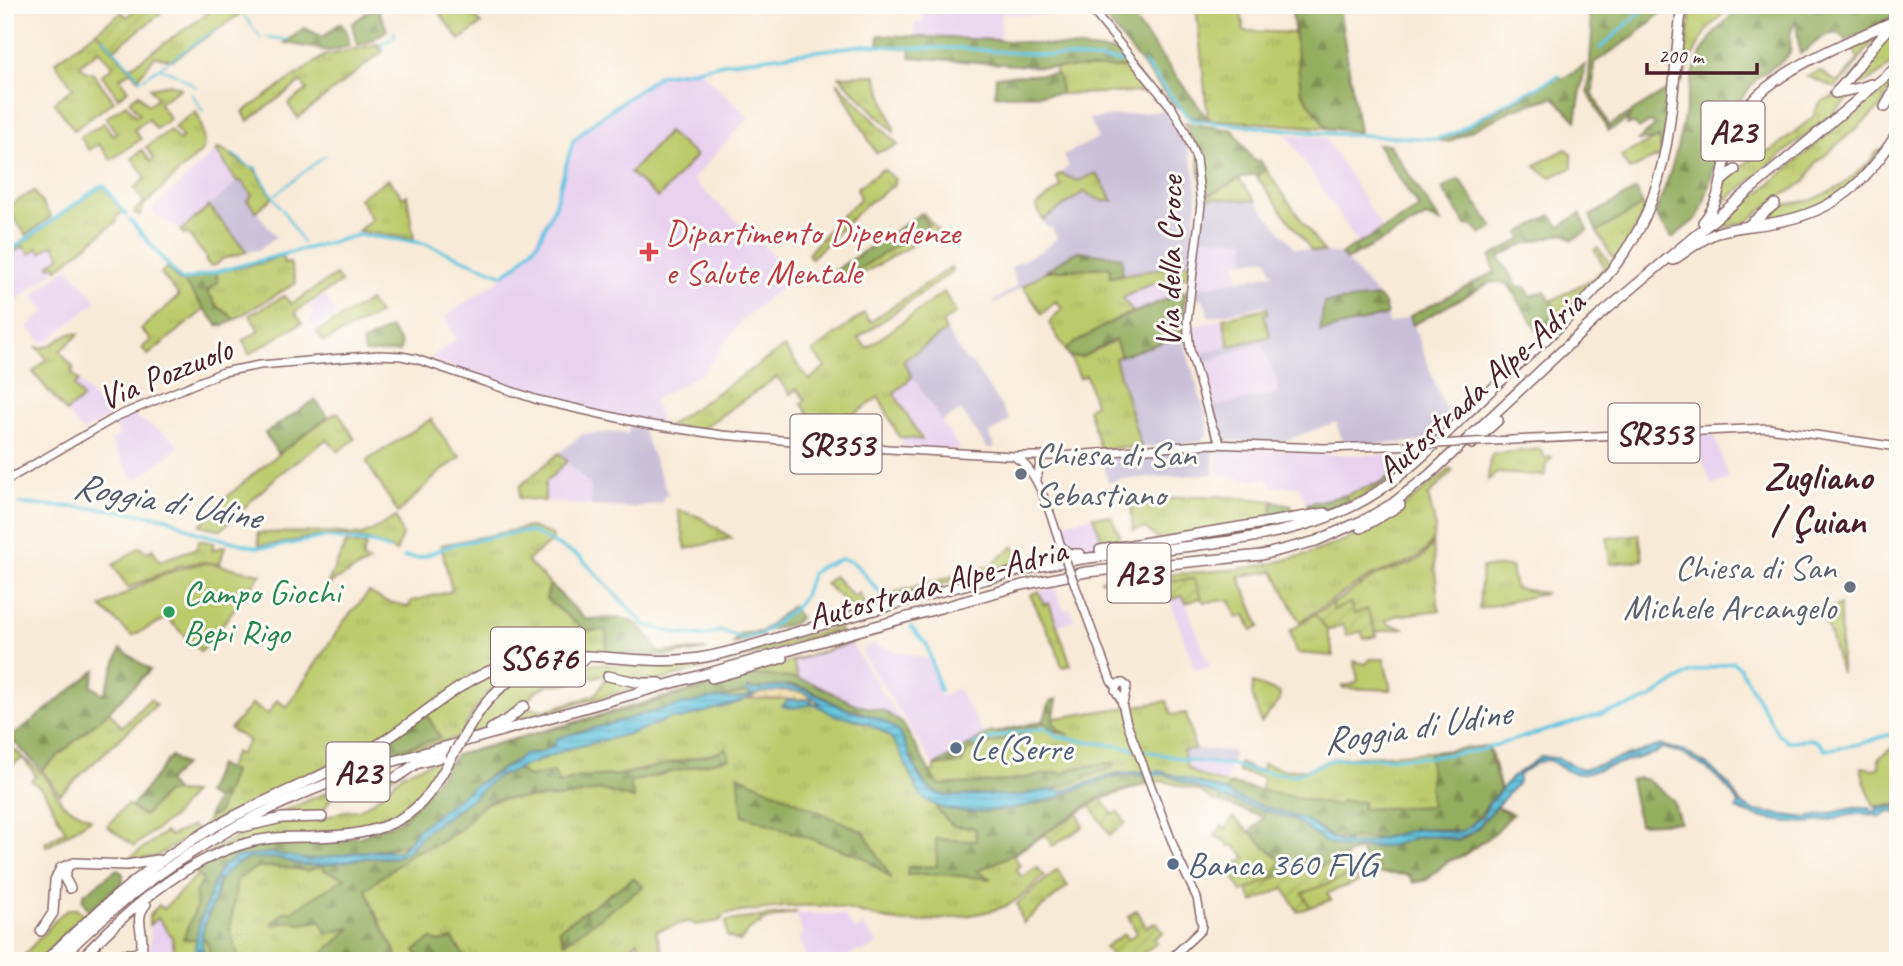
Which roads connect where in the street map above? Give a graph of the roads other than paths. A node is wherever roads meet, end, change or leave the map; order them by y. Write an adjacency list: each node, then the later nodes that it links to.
1 (1088, 5): 16 (main road, Via della Croce)
2 (1675, 5): 5 (highway)
3 (1685, 5): 5 (highway, A23); 24 (highway, A23)
4 (1898, 20): 6 (highway); 12 (highway, A23)
5 (1676, 55): 23 (highway, A23)
6 (1898, 65): 15 (highway, Autostrada Alpe-Adria / A23)
7 (1898, 73): 15 (highway, Autostrada Alpe-Adria / A23)
8 (1898, 81): 9 (highway)
9 (1898, 92)
10 (1898, 132): 14 (highway, A23)
11 (1735, 170): 12 (highway)
12 (1721, 181): 15 (highway, A23)
13 (1775, 204): 14 (highway)
14 (1745, 227): 15 (highway, A23)
15 (1671, 258): 27 (highway, Autostrada Alpe-Adria / A23); 30 (highway, Autostrada Alpe-Adria / A23)
16 (1214, 440): 17 (main road, SR353, bridge); 19 (main road, SR353)
17 (1898, 447)
18 (1013, 456): 19 (main road, SR353); 20 (main road, SR353); 21 (main road, Via Pozzuolo / SR353)
19 (1036, 460): 20 (main road); 20 (main road, SR353); 22 (main road)
20 (1027, 466): 22 (main road)
21 (5, 481)
22 (1037, 483): 24 (main road)
23 (1371, 496): 24 (highway, A23); 24 (highway, A23)
24 (1062, 558): 25 (highway, SS676); 26 (highway); 48 (main road, bridge)
25 (898, 606): 26 (highway, SS676); 30 (highway, SS676, bridge)
26 (847, 618): 34 (highway, SS676)
27 (703, 674): 28 (highway); 30 (highway, Autostrada Alpe-Adria / A23)
28 (608, 676)
29 (524, 706): 30 (highway)
30 (447, 753): 31 (highway); 33 (highway, Autostrada Alpe-Adria / A23); 38 (highway, SS676); 45 (highway, Autostrada Alpe-Adria / A23)
31 (395, 778)
32 (322, 817): 33 (highway)
33 (243, 827): 46 (highway, Autostrada Alpe-Adria / A23)
34 (175, 851): 36 (highway); 39 (highway, SS676)
35 (68, 865): 36 (highway); 37 (highway); 42 (highway)
36 (121, 865): 39 (highway)
37 (66, 889)
38 (159, 890): 40 (highway, SS676); 41 (highway)
39 (111, 899): 44 (highway, SS676)
40 (109, 930): 41 (highway); 47 (highway, SS676)
41 (140, 930): 43 (highway)
42 (41, 931)
43 (124, 954)
44 (45, 961)
45 (58, 961)
46 (66, 961)
47 (79, 961)
48 (1168, 961)

